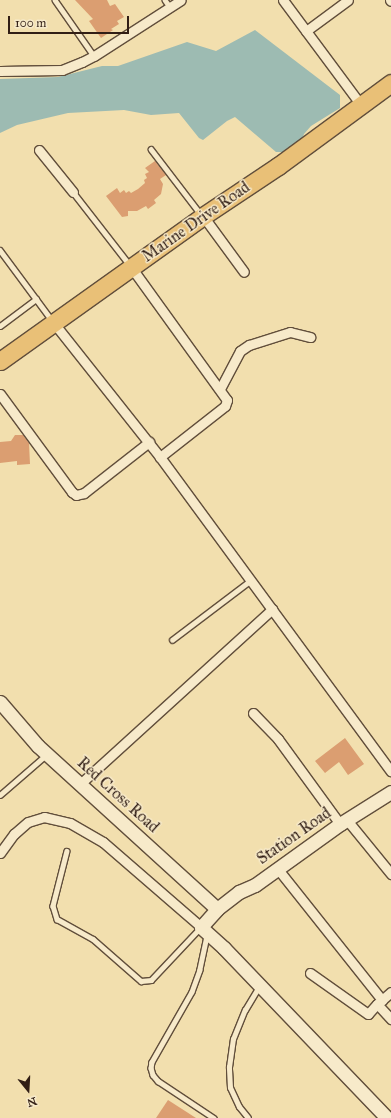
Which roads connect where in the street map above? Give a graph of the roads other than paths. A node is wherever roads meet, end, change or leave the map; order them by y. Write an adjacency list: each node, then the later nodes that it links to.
1 (55, 0): 7 (lane)
2 (181, 0): 5 (street)
3 (283, 0): 6 (street)
4 (348, 0): 6 (street)
5 (168, 3): 7 (street)
6 (306, 31): 10 (street)
7 (94, 56): 8 (street)
8 (0, 71)
9 (391, 83): 10 (highway, Marine Drive Road)
10 (361, 105): 14 (highway, Marine Drive Road)
11 (151, 149): 14 (lane)
12 (39, 150): 13 (street)
13 (73, 192): 16 (lane)
14 (203, 216): 16 (highway, Marine Drive Road); 17 (street)
15 (0, 250): 18 (lane)
16 (132, 267): 19 (highway, Marine Drive Road); 23 (street)
17 (244, 272)
18 (36, 299): 19 (lane); 20 (lane)
19 (53, 322): 22 (highway, Marine Drive Road); 25 (street)
20 (0, 326)
21 (310, 337): 23 (street)
22 (1, 356)
23 (220, 390): 26 (street)
24 (0, 394): 25 (street)
25 (149, 442): 26 (street)
26 (160, 457): 27 (street)
27 (251, 580): 28 (street); 29 (lane)
28 (272, 609): 33 (street); 35 (street)
29 (172, 640)
30 (0, 702): 32 (main road, Red Cross Road)
31 (253, 713): 38 (street)
32 (48, 754): 35 (main road, Red Cross Road); 37 (lane)
33 (391, 771)
34 (391, 783): 38 (main road)
35 (80, 784): 44 (main road, Red Cross Road)
36 (391, 792): 38 (main road, Station Road)
37 (0, 795)
38 (341, 821): 41 (main road, Station Road); 42 (street); 43 (main road)
39 (66, 851): 45 (lane)
40 (0, 853): 45 (street)
41 (277, 868): 43 (main road, Station Road); 49 (street)
42 (391, 874)
43 (240, 892): 44 (main road, Station Road)
44 (217, 909): 45 (main road, Station Road)
45 (204, 929): 47 (main road); 51 (lane)
46 (310, 973): 49 (street)
47 (260, 985): 52 (lane); 53 (main road)
48 (391, 992): 49 (street)
49 (379, 1002): 50 (street)
50 (391, 1020)
51 (214, 1118)
52 (248, 1118)
53 (387, 1118)

